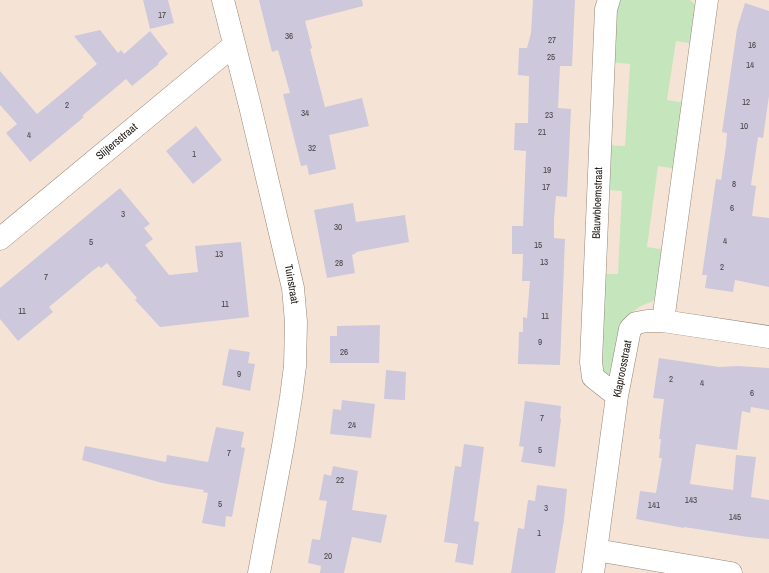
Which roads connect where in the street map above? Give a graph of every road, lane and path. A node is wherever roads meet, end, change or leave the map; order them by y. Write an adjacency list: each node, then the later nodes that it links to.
1 (223, 0): 4 (street, Tuinstraat)
2 (609, 0): 8 (street, Blauwbloemstraat)
3 (707, 0): 6 (street)
4 (234, 45): 5 (street, Slijtersstraat); 10 (street, Tuinstraat)
5 (0, 239)
6 (663, 321): 7 (street, Klaproosstraat); 8 (street, Klaproosstraat)
7 (769, 337)
8 (617, 396): 9 (street, Klaproosstraat)
9 (596, 550): 11 (street, Klaproosstraat); 12 (street)
10 (259, 573)
11 (593, 573)
12 (731, 573)

